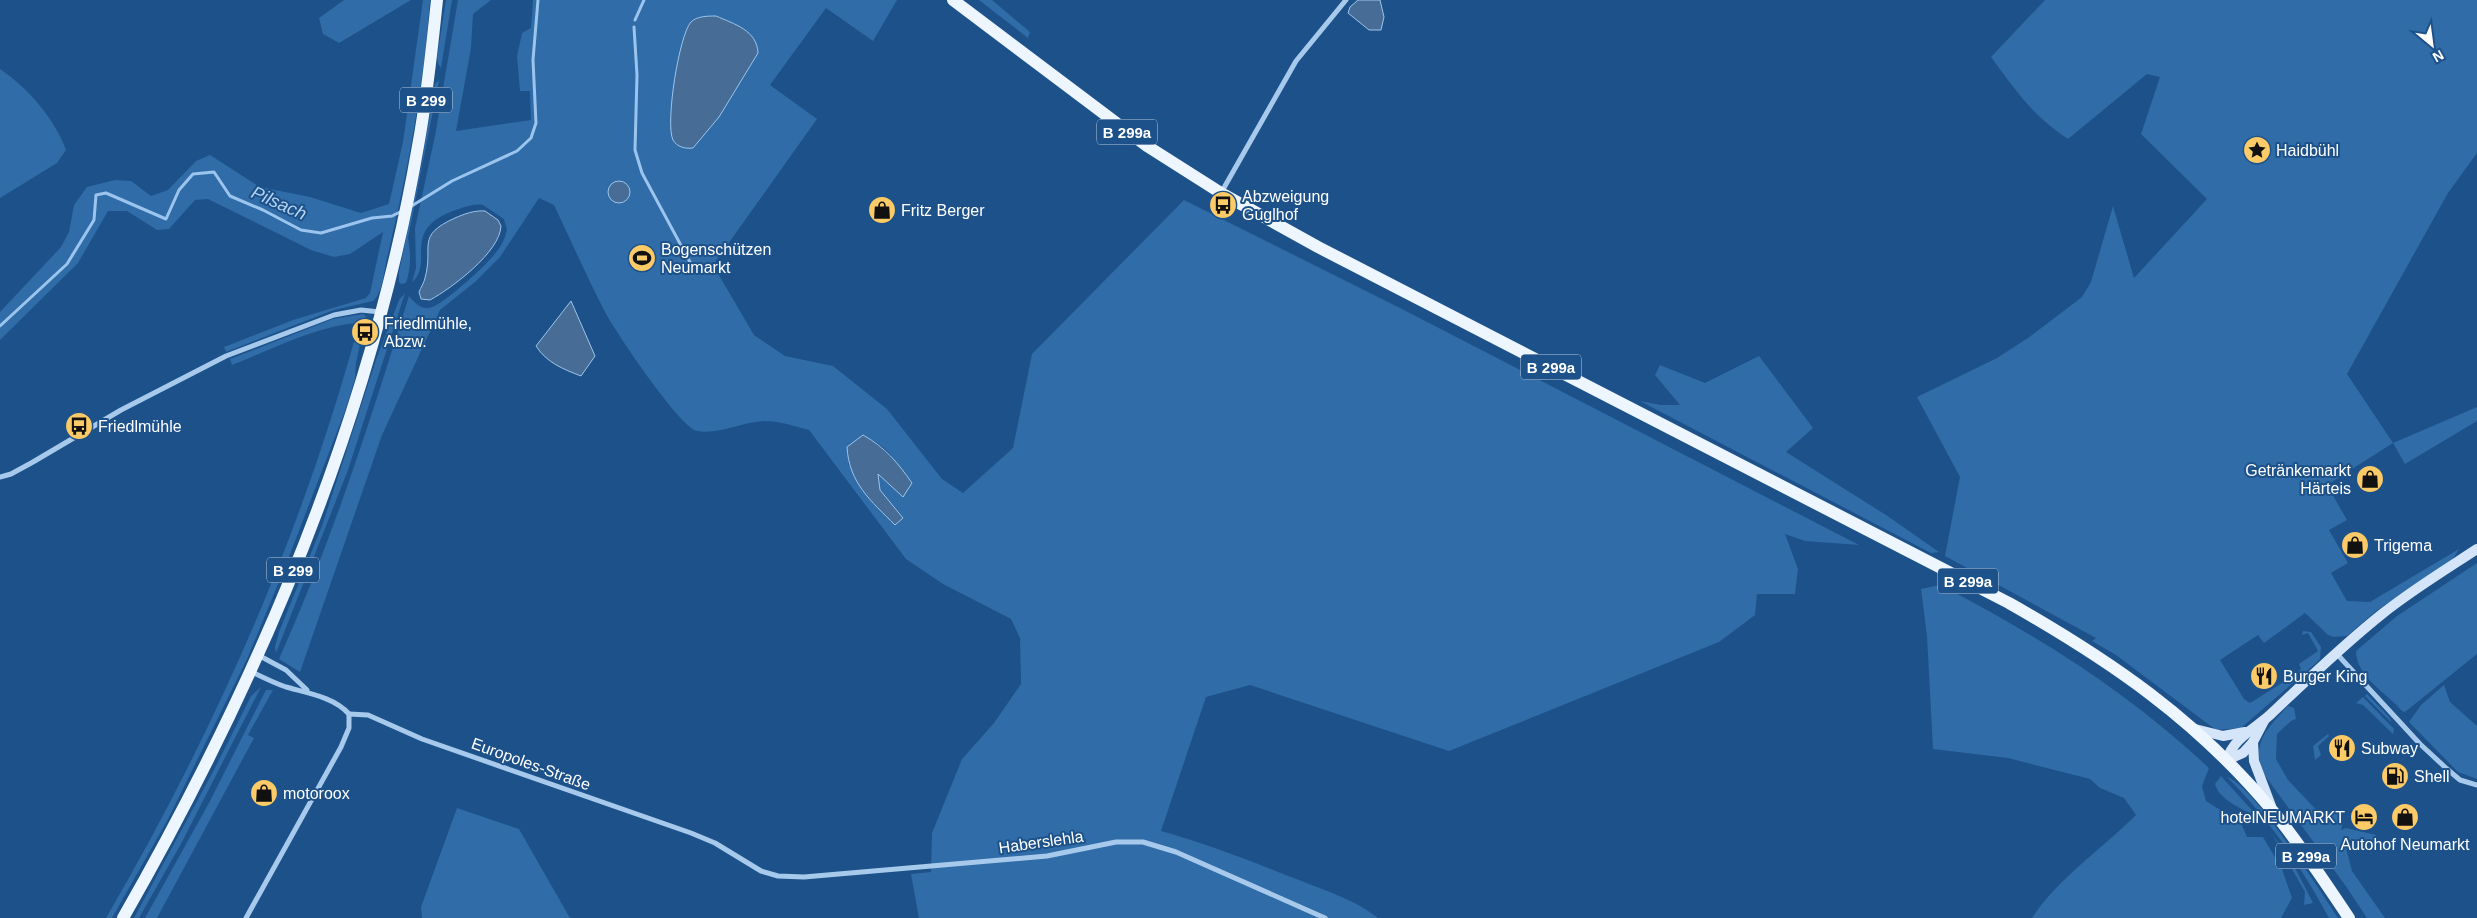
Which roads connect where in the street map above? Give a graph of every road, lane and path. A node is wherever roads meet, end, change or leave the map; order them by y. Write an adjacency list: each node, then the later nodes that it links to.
1 (437, 0): 5 (main road, B 299)
2 (953, 0): 4 (main road, B 299a)
3 (1346, 0): 4 (street)
4 (1221, 193): 14 (main road, B 299a)
5 (381, 312): 6 (street); 9 (main road, B 299)
6 (0, 477)
7 (2477, 550): 8 (street)
8 (2336, 653): 13 (street); 18 (street)
9 (258, 654): 10 (main road, B 299); 11 (street, Europoles-Straße)
10 (250, 672): 11 (street, Europoles-Straße); 21 (main road, B 299)
11 (307, 691): 12 (street, Europoles-Straße)
12 (349, 714): 20 (street, Europoles-Straße); 22 (street)
13 (2264, 720): 15 (street); 16 (street)
14 (2195, 729): 15 (street); 17 (main road, B 299a)
15 (2251, 730): 17 (street)
16 (2254, 742): 17 (street); 19 (street)
17 (2227, 760): 19 (main road, B 299a)
18 (2477, 785)
19 (2274, 811): 24 (main road, B 299a)
20 (747, 864): 23 (street, Haberslehla)
21 (123, 918)
22 (246, 918)
23 (1325, 918)
24 (2349, 918)

